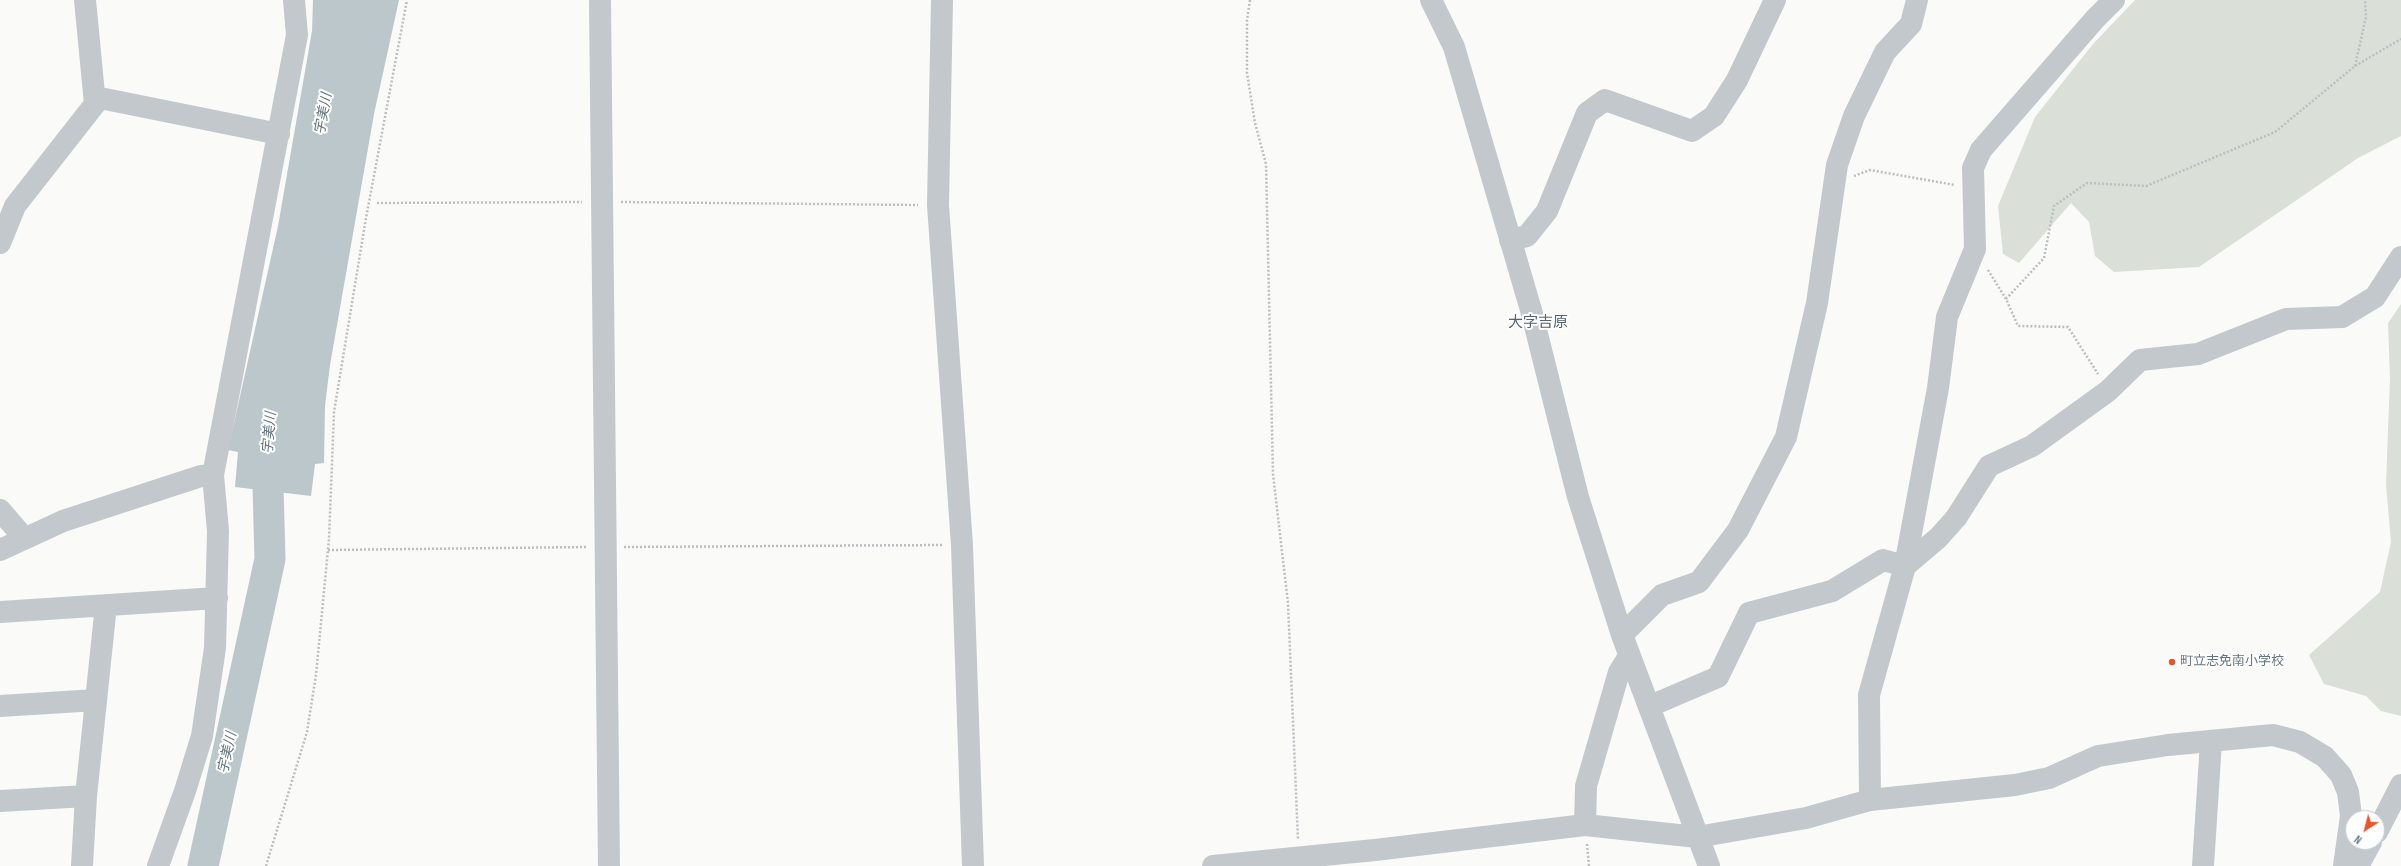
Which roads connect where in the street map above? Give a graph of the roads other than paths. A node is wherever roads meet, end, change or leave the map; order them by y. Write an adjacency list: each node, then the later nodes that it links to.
1 (84, 0): 9 (street)
2 (294, 0): 10 (street)
3 (600, 0): 38 (street)
4 (942, 0): 39 (street)
5 (1431, 0): 11 (street)
6 (1775, 0): 11 (street)
7 (1917, 0): 22 (street)
8 (2114, 0): 18 (street)
9 (95, 97): 10 (street); 12 (street)
10 (278, 134): 14 (street)
11 (1510, 240): 22 (street)
12 (0, 243)
13 (2401, 257): 18 (street)
14 (213, 475): 16 (street); 19 (street)
15 (0, 510): 16 (street)
16 (24, 538): 17 (street)
17 (0, 550)
18 (1905, 566): 26 (street); 30 (street)
19 (217, 598): 20 (street); 37 (street)
20 (106, 605): 21 (street); 24 (street)
21 (0, 612)
22 (1622, 635): 23 (street)
23 (1629, 656): 26 (street); 33 (street)
24 (96, 700): 25 (street); 29 (street)
25 (0, 706)
26 (1650, 706): 34 (street)
27 (2211, 742): 30 (street); 42 (street); 43 (street)
28 (2401, 785): 32 (street)
29 (86, 796): 31 (street); 36 (street)
30 (1870, 800): 34 (street)
31 (0, 801)
32 (2385, 816)
33 (1585, 825): 34 (street); 40 (street)
34 (1697, 837): 41 (street)
35 (2367, 850): 44 (street)
36 (82, 866)
37 (158, 866)
38 (609, 866)
39 (973, 866)
40 (1212, 866)
41 (1709, 866)
42 (2203, 866)
43 (2344, 866)
44 (2358, 866)

